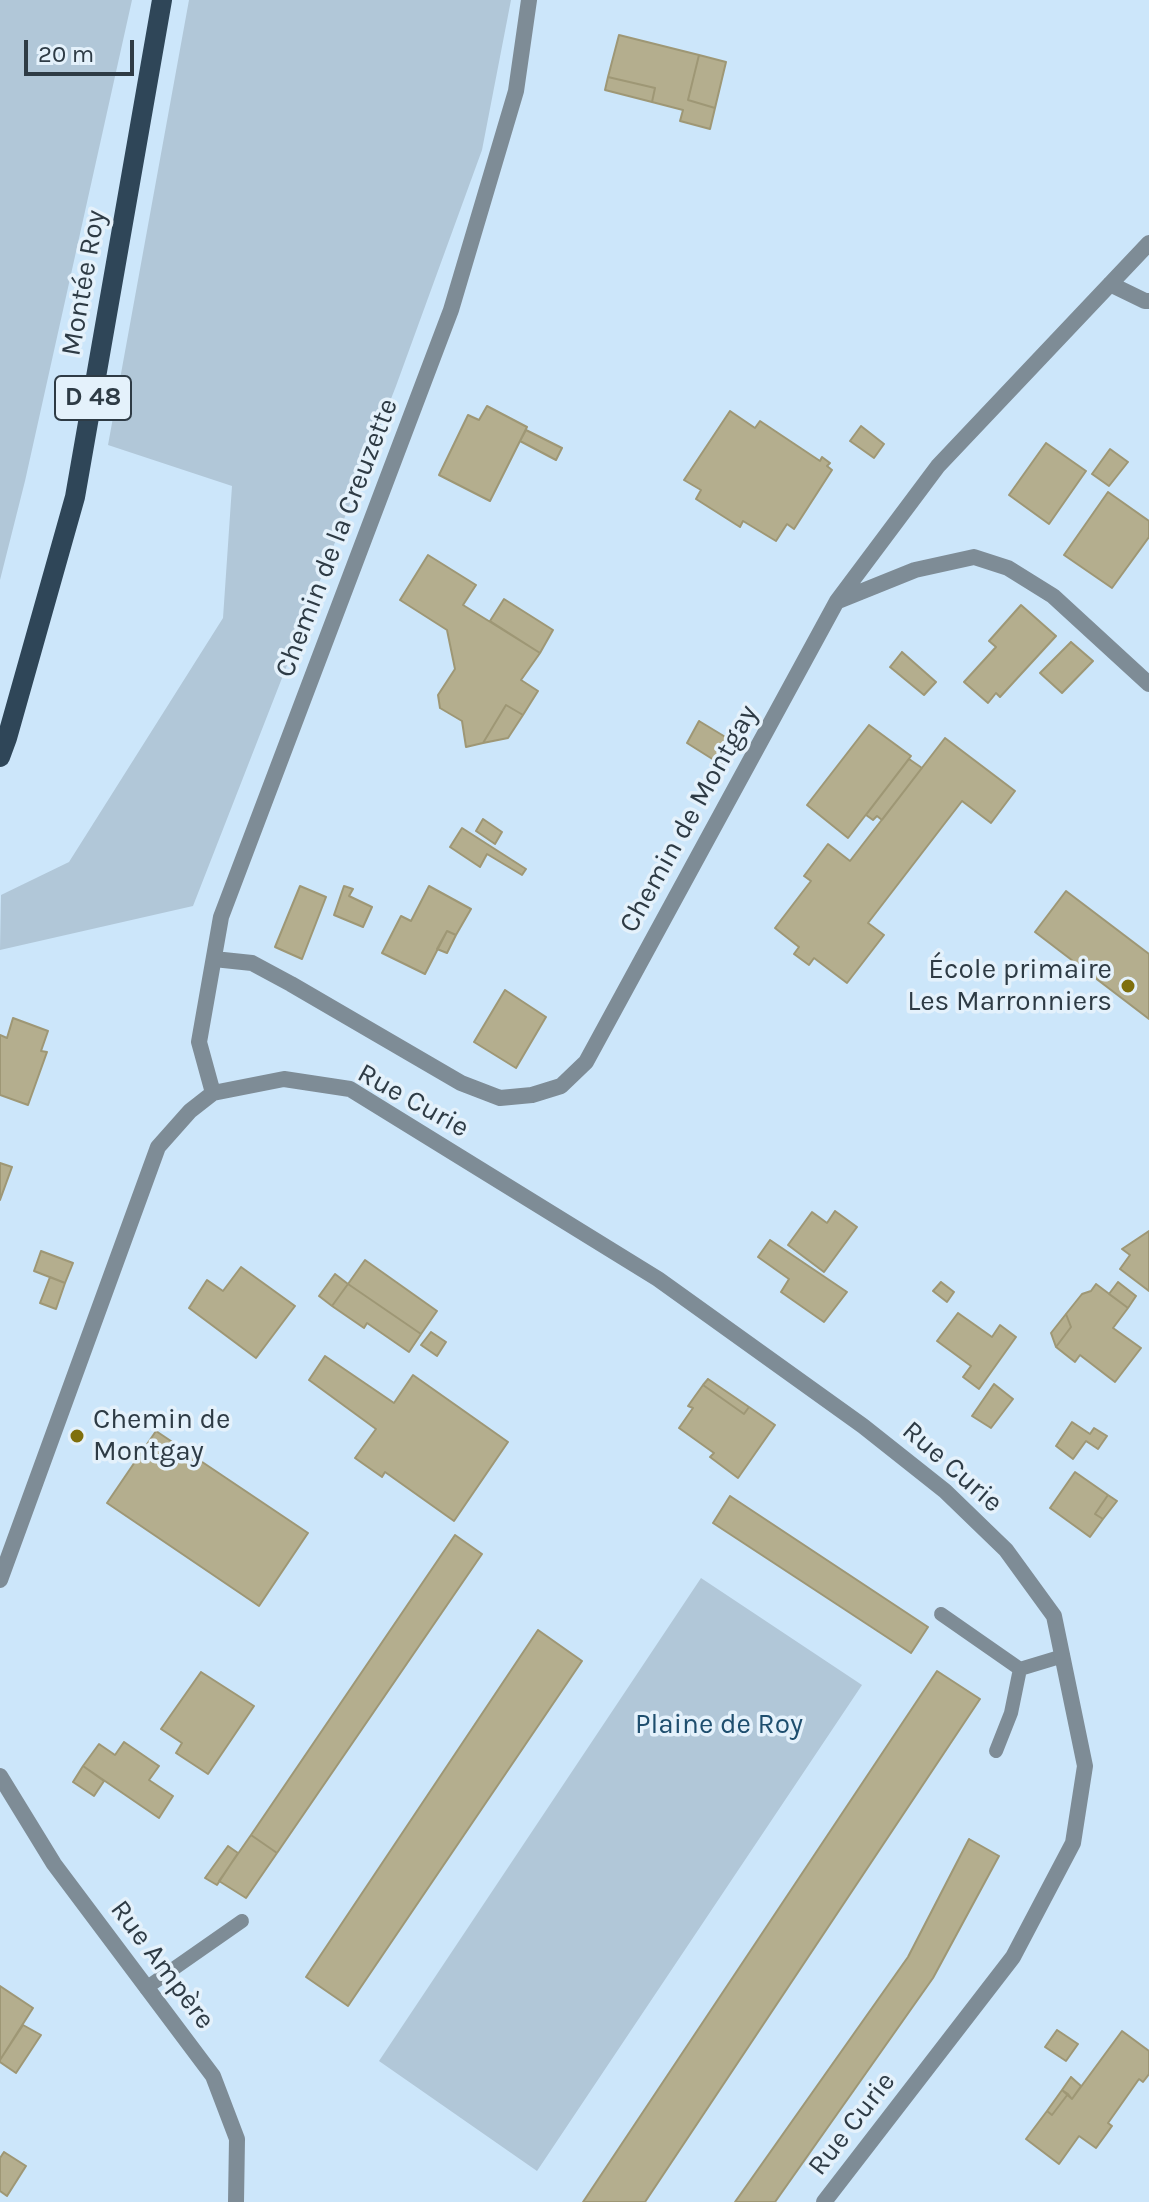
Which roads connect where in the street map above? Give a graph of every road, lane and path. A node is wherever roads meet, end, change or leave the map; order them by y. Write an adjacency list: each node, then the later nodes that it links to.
1 (162, 0): 8 (main road, Montée Roy / D 48)
2 (529, 0): 9 (street, Chemin de la Creuzette)
3 (1149, 243): 4 (street, Chemin de Montgay)
4 (1110, 284): 5 (street); 6 (street, Chemin de Montgay)
5 (1149, 301)
6 (837, 601): 7 (street); 9 (street, Chemin de Montgay)
7 (1149, 684)
8 (0, 757)
9 (214, 959): 10 (street, Chemin de la Creuzette)
10 (213, 1093): 11 (street); 13 (street, Rue Curie)
11 (0, 1580)
12 (941, 1614): 14 (lane)
13 (1063, 1656): 14 (lane); 20 (street, Rue Curie)
14 (1020, 1669): 15 (lane)
15 (996, 1751)
16 (0, 1776): 18 (street, Rue Ampère)
17 (242, 1921): 18 (lane)
18 (146, 1988): 19 (street, Rue Ampère)
19 (236, 2202)
20 (824, 2202)

